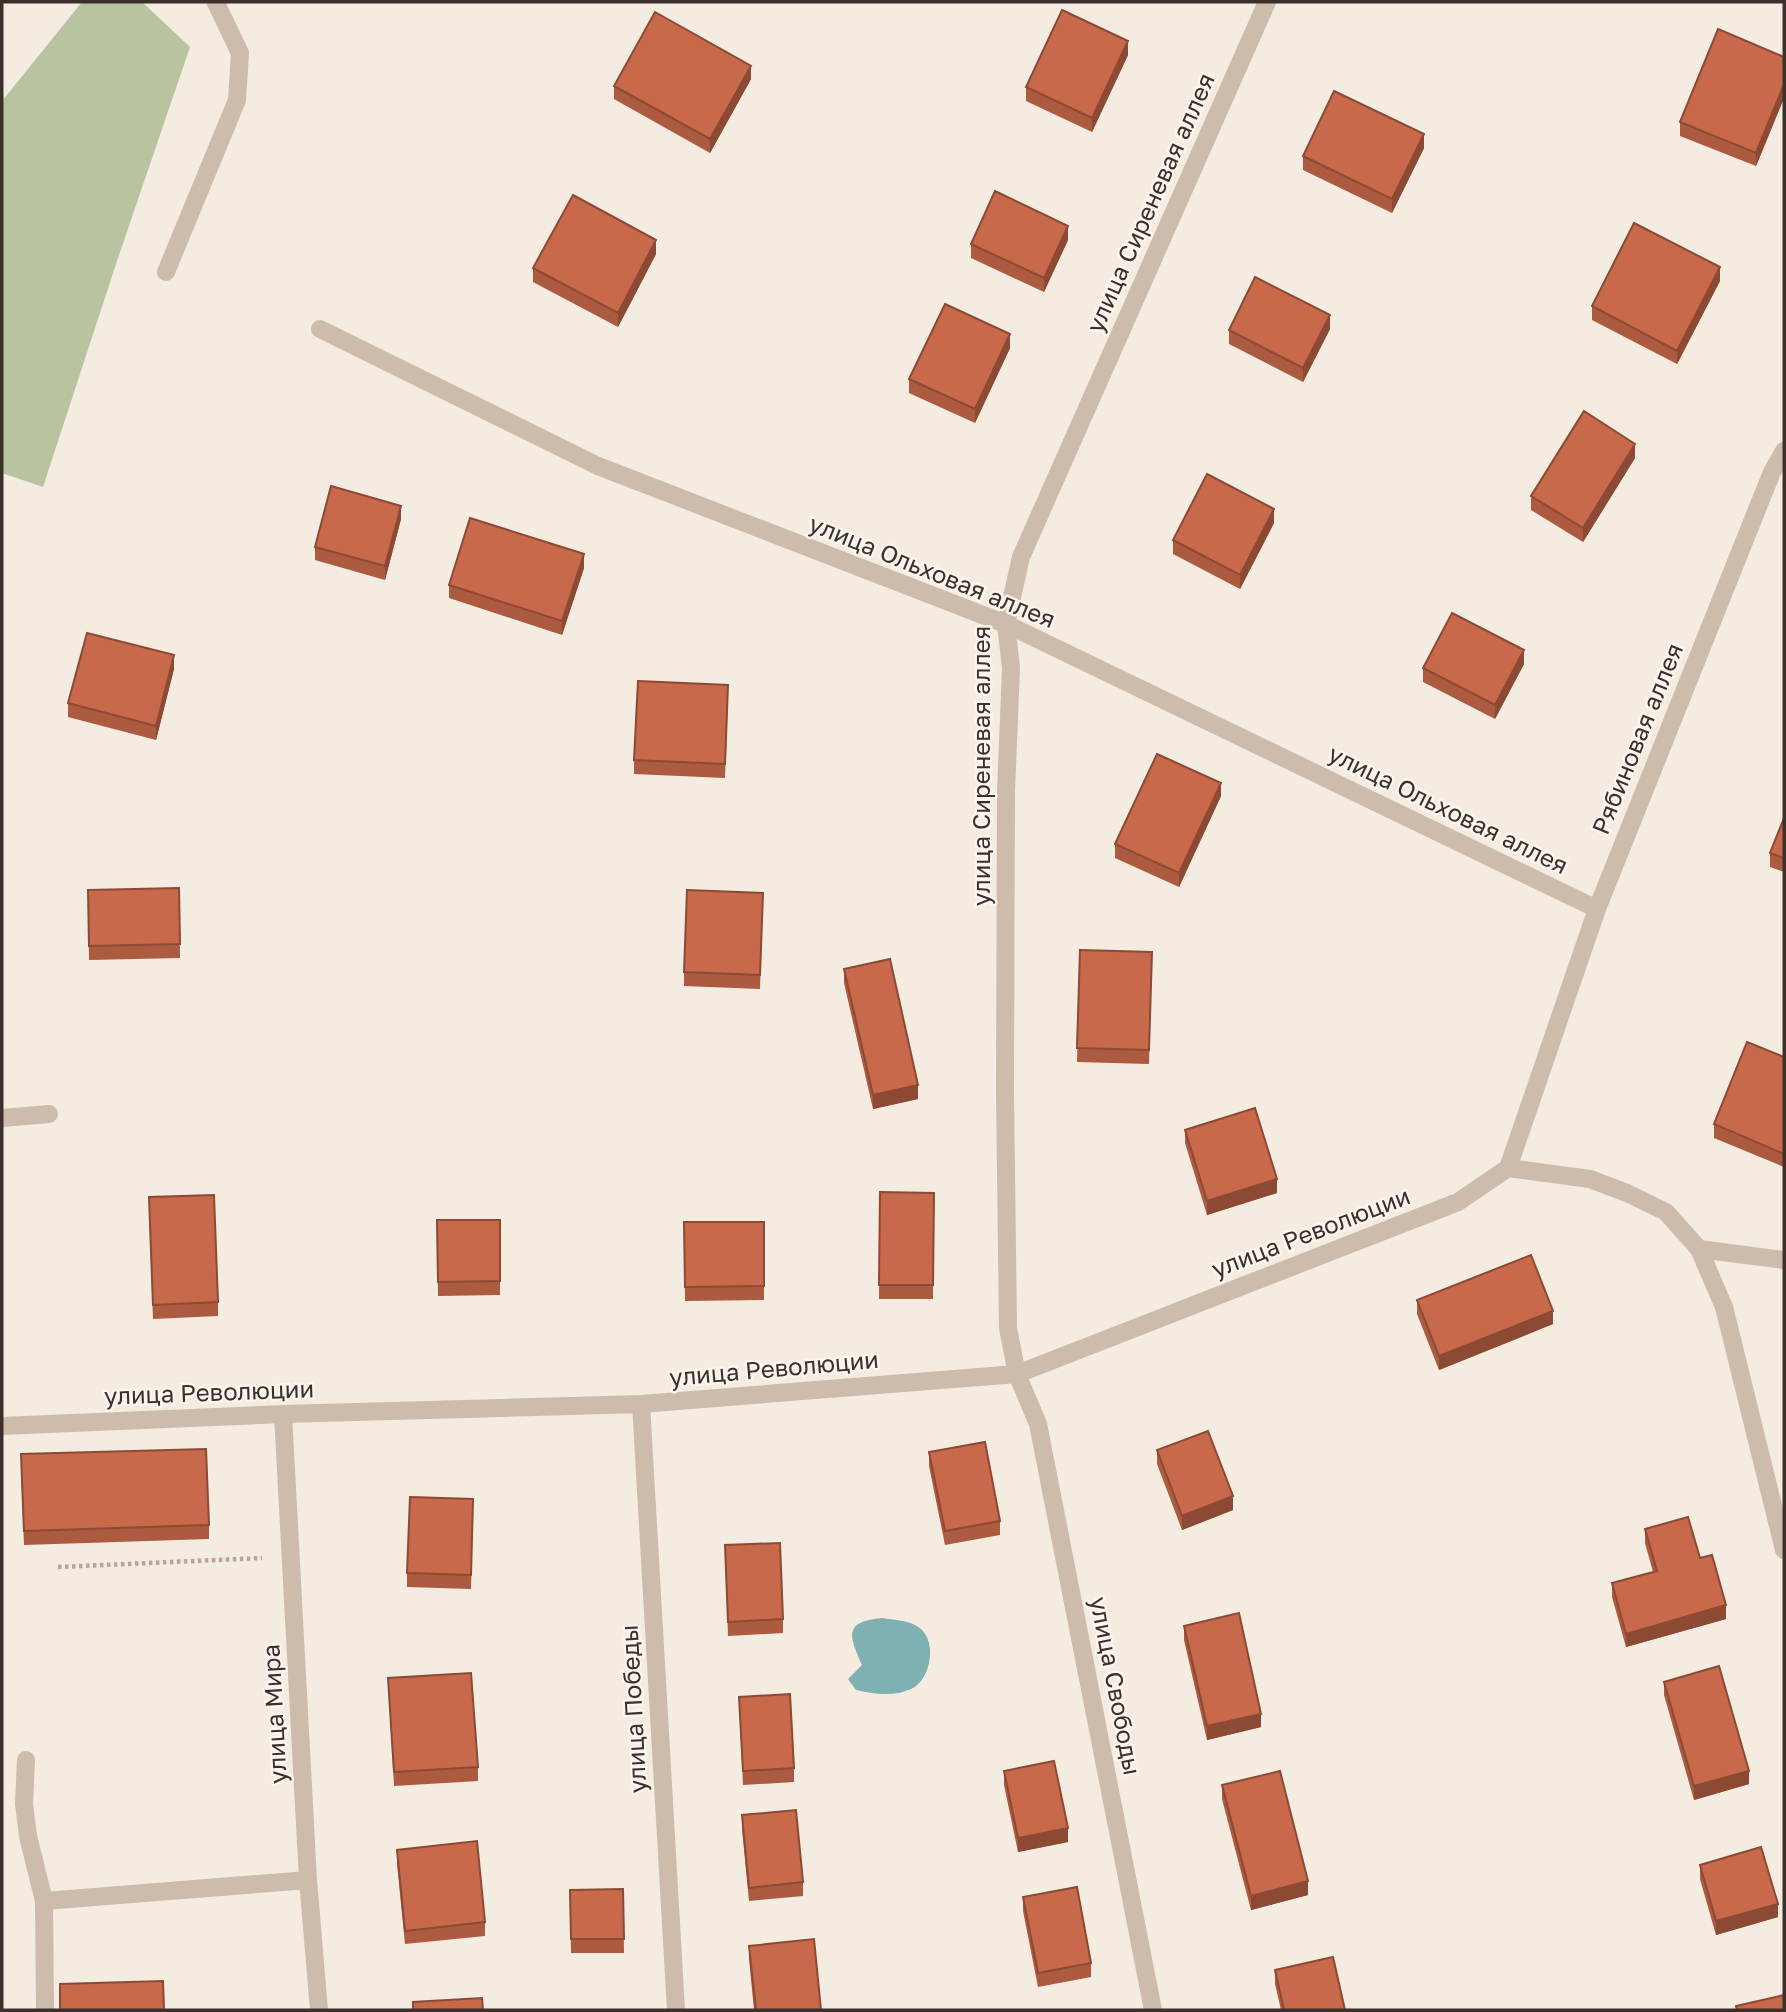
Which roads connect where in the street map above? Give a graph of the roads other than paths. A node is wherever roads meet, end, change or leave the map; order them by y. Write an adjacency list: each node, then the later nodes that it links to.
1 (216, 2): 3 (street)
2 (1267, 2): 6 (street, улица Сиреневая аллея)
3 (166, 272)
4 (320, 328): 6 (street, улица Ольховая аллея)
5 (1784, 451): 7 (street, Рябиновая аллея)
6 (1006, 624): 7 (street, улица Ольховая аллея); 13 (street, улица Сиреневая аллея)
7 (1597, 909): 10 (street, Рябиновая аллея)
8 (49, 1114): 9 (street)
9 (2, 1118)
10 (1508, 1168): 11 (street); 13 (street, улица Революции)
11 (1699, 1249): 12 (street); 17 (street)
12 (1784, 1260)
13 (1017, 1374): 14 (street, улица Революции); 24 (street, улица Свободы)
14 (641, 1405): 15 (street, улица Революции); 23 (street, улица Победы)
15 (283, 1414): 16 (street, улица Революции); 19 (street, улица Мира)
16 (2, 1426)
17 (1784, 1550)
18 (26, 1760): 20 (street)
19 (308, 1880): 20 (street); 22 (street, улица Мира)
20 (44, 1901): 21 (street)
21 (45, 2010)
22 (319, 2010)
23 (676, 2010)
24 (1153, 2010)

